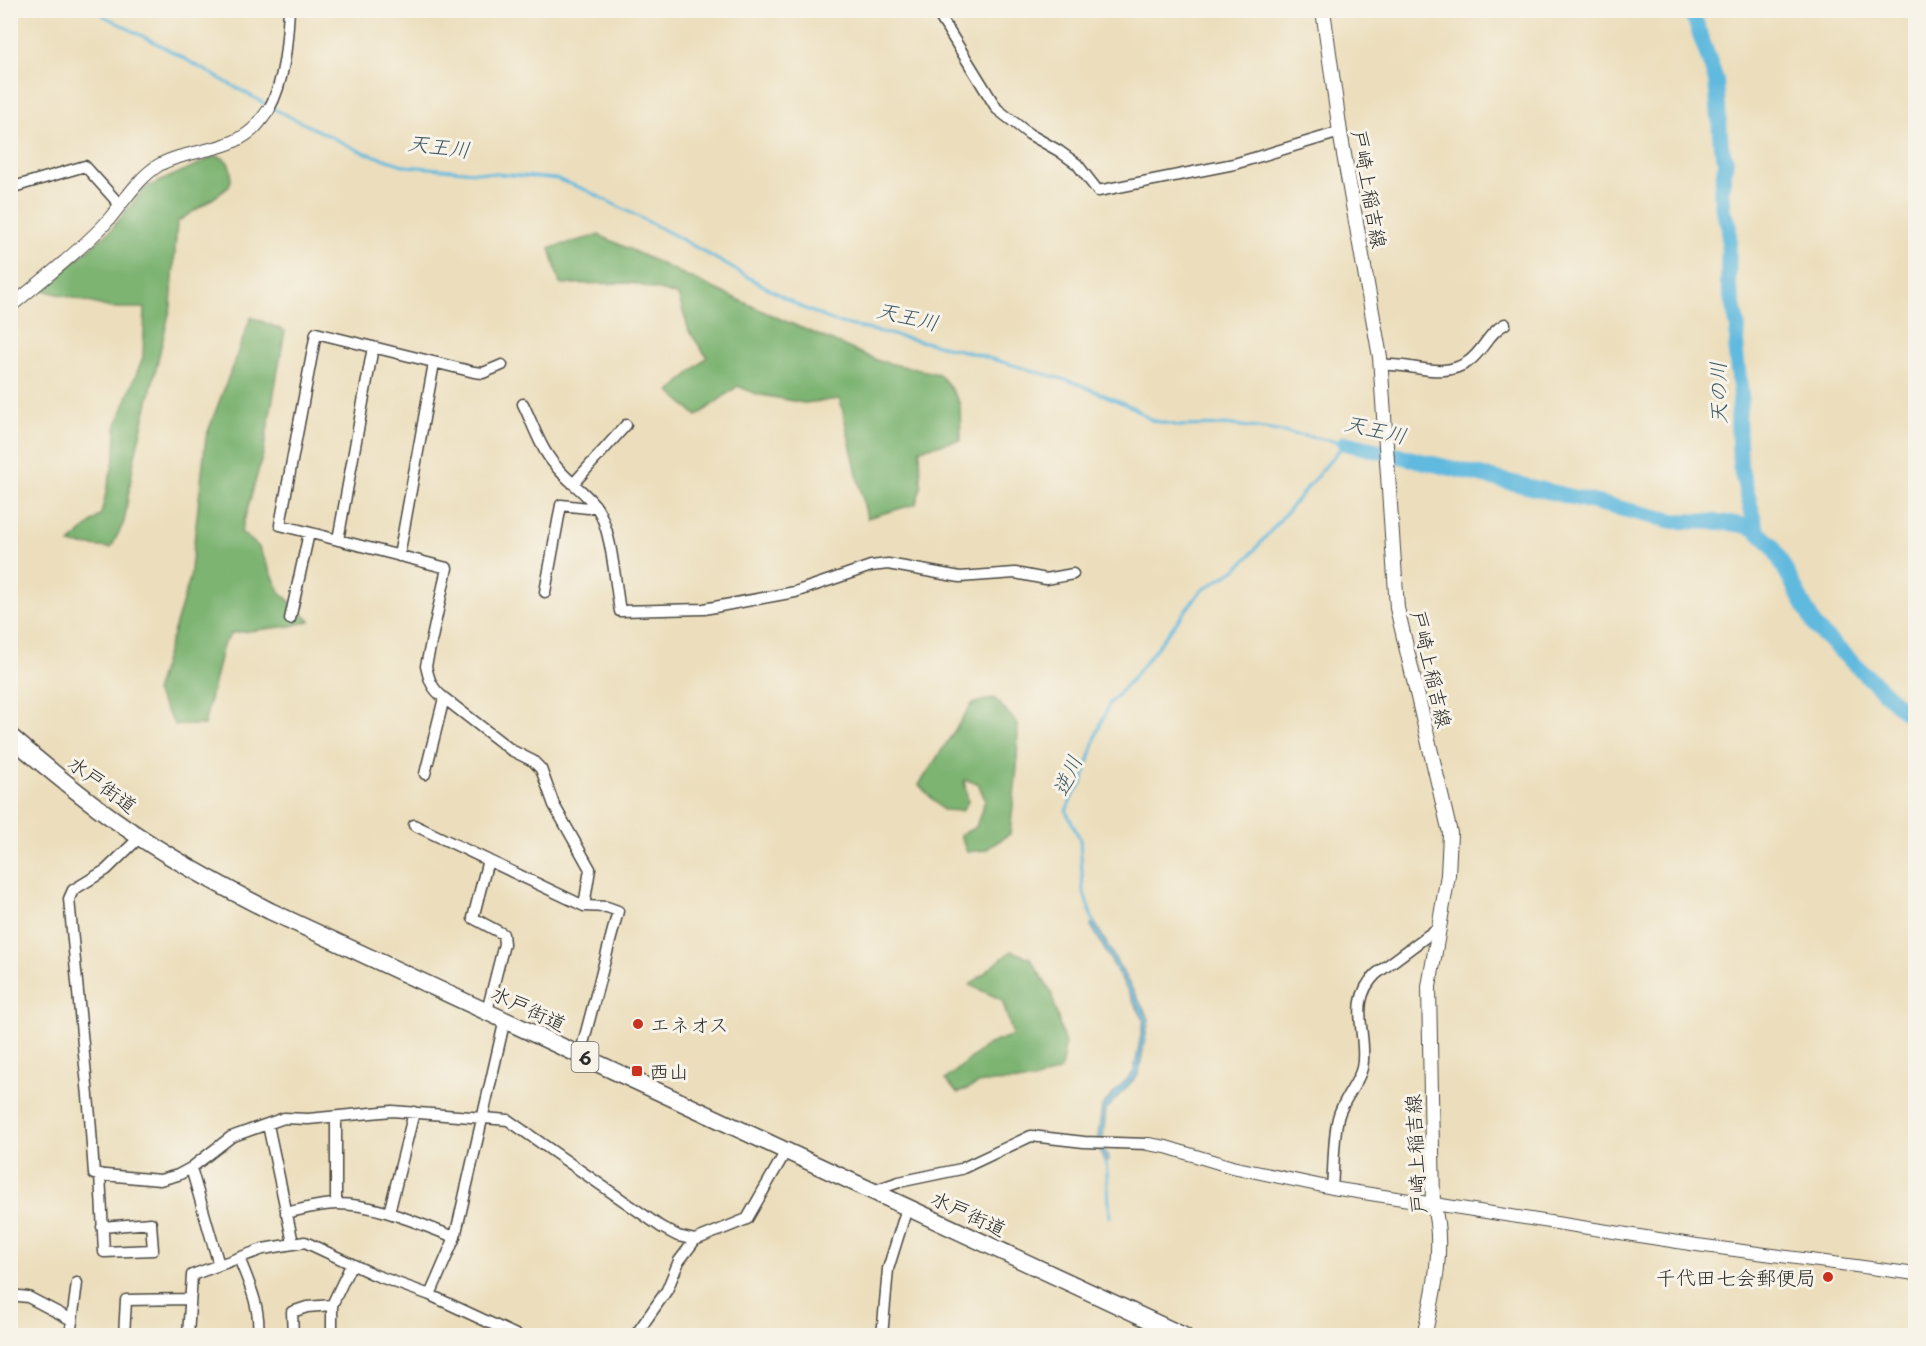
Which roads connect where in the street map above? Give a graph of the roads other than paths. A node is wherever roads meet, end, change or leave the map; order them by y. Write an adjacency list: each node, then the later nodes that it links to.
1 (289, 10): 4 (street)
2 (936, 10): 5 (street)
3 (1323, 10): 5 (main road, 戸崎上稲吉線)
4 (272, 104): 7 (street)
5 (1340, 132): 13 (main road, 戸崎上稲吉線)
6 (10, 188): 7 (street)
7 (120, 205): 8 (street)
8 (10, 307)
9 (1505, 324): 13 (street)
10 (373, 348): 11 (street); 18 (street); 19 (street)
11 (434, 363): 12 (street); 20 (street)
12 (502, 365)
13 (1381, 365): 31 (main road, 戸崎上稲吉線)
14 (523, 404): 16 (street)
15 (626, 425): 16 (street)
16 (573, 484): 17 (street)
17 (595, 505): 21 (street); 22 (street)
18 (309, 532): 19 (street); 23 (street)
19 (338, 540): 20 (street)
20 (399, 556): 24 (street)
21 (1073, 574)
22 (545, 592)
23 (290, 619)
24 (444, 698): 26 (street); 30 (street)
25 (10, 736): 28 (highway, 水戸街道 / 6)
26 (425, 774)
27 (414, 825): 29 (street)
28 (140, 837): 32 (highway, 水戸街道 / 6); 42 (street)
29 (488, 860): 30 (street); 32 (street)
30 (584, 906): 34 (street)
31 (1438, 928): 43 (street); 45 (main road, 戸崎上稲吉線)
32 (487, 1011): 33 (highway, 水戸街道 / 6)
33 (505, 1020): 34 (highway, 水戸街道 / 6); 37 (street)
34 (580, 1055): 40 (highway, 水戸街道 / 6)
35 (414, 1112): 36 (street); 37 (street); 49 (street)
36 (336, 1117): 38 (street); 46 (street)
37 (484, 1118): 51 (street); 52 (street)
38 (268, 1125): 41 (street); 48 (street)
39 (1148, 1144): 43 (street); 44 (street)
40 (786, 1151): 44 (highway, 水戸街道 / 6); 52 (street)
41 (191, 1168): 42 (street); 55 (street)
42 (100, 1174): 50 (street)
43 (1332, 1188): 45 (street)
44 (872, 1191): 47 (highway, 水戸街道 / 6)
45 (1433, 1203): 57 (street); 74 (main road, 戸崎上稲吉線)
46 (336, 1204): 48 (street); 49 (street)
47 (907, 1208): 72 (street); 73 (highway, 水戸街道 / 6)
48 (286, 1213): 53 (street)
49 (389, 1213): 51 (street)
50 (102, 1227): 50 (street)
51 (455, 1237): 60 (street)
52 (695, 1240): 71 (street)
53 (293, 1243): 54 (street); 56 (street)
54 (239, 1258): 55 (street); 67 (street)
55 (219, 1265): 61 (street)
56 (351, 1265): 60 (street); 62 (street)
57 (1916, 1274)
58 (77, 1283): 63 (street)
59 (10, 1295): 63 (street)
60 (430, 1295): 70 (street)
61 (190, 1299): 65 (street); 66 (street)
62 (333, 1305): 68 (street); 69 (street)
63 (72, 1320): 64 (street)
64 (70, 1335)
65 (123, 1335)
66 (188, 1335)
67 (258, 1335)
68 (293, 1335)
69 (332, 1335)
70 (518, 1335)
71 (635, 1335)
72 (882, 1335)
73 (1184, 1335)
74 (1424, 1335)

